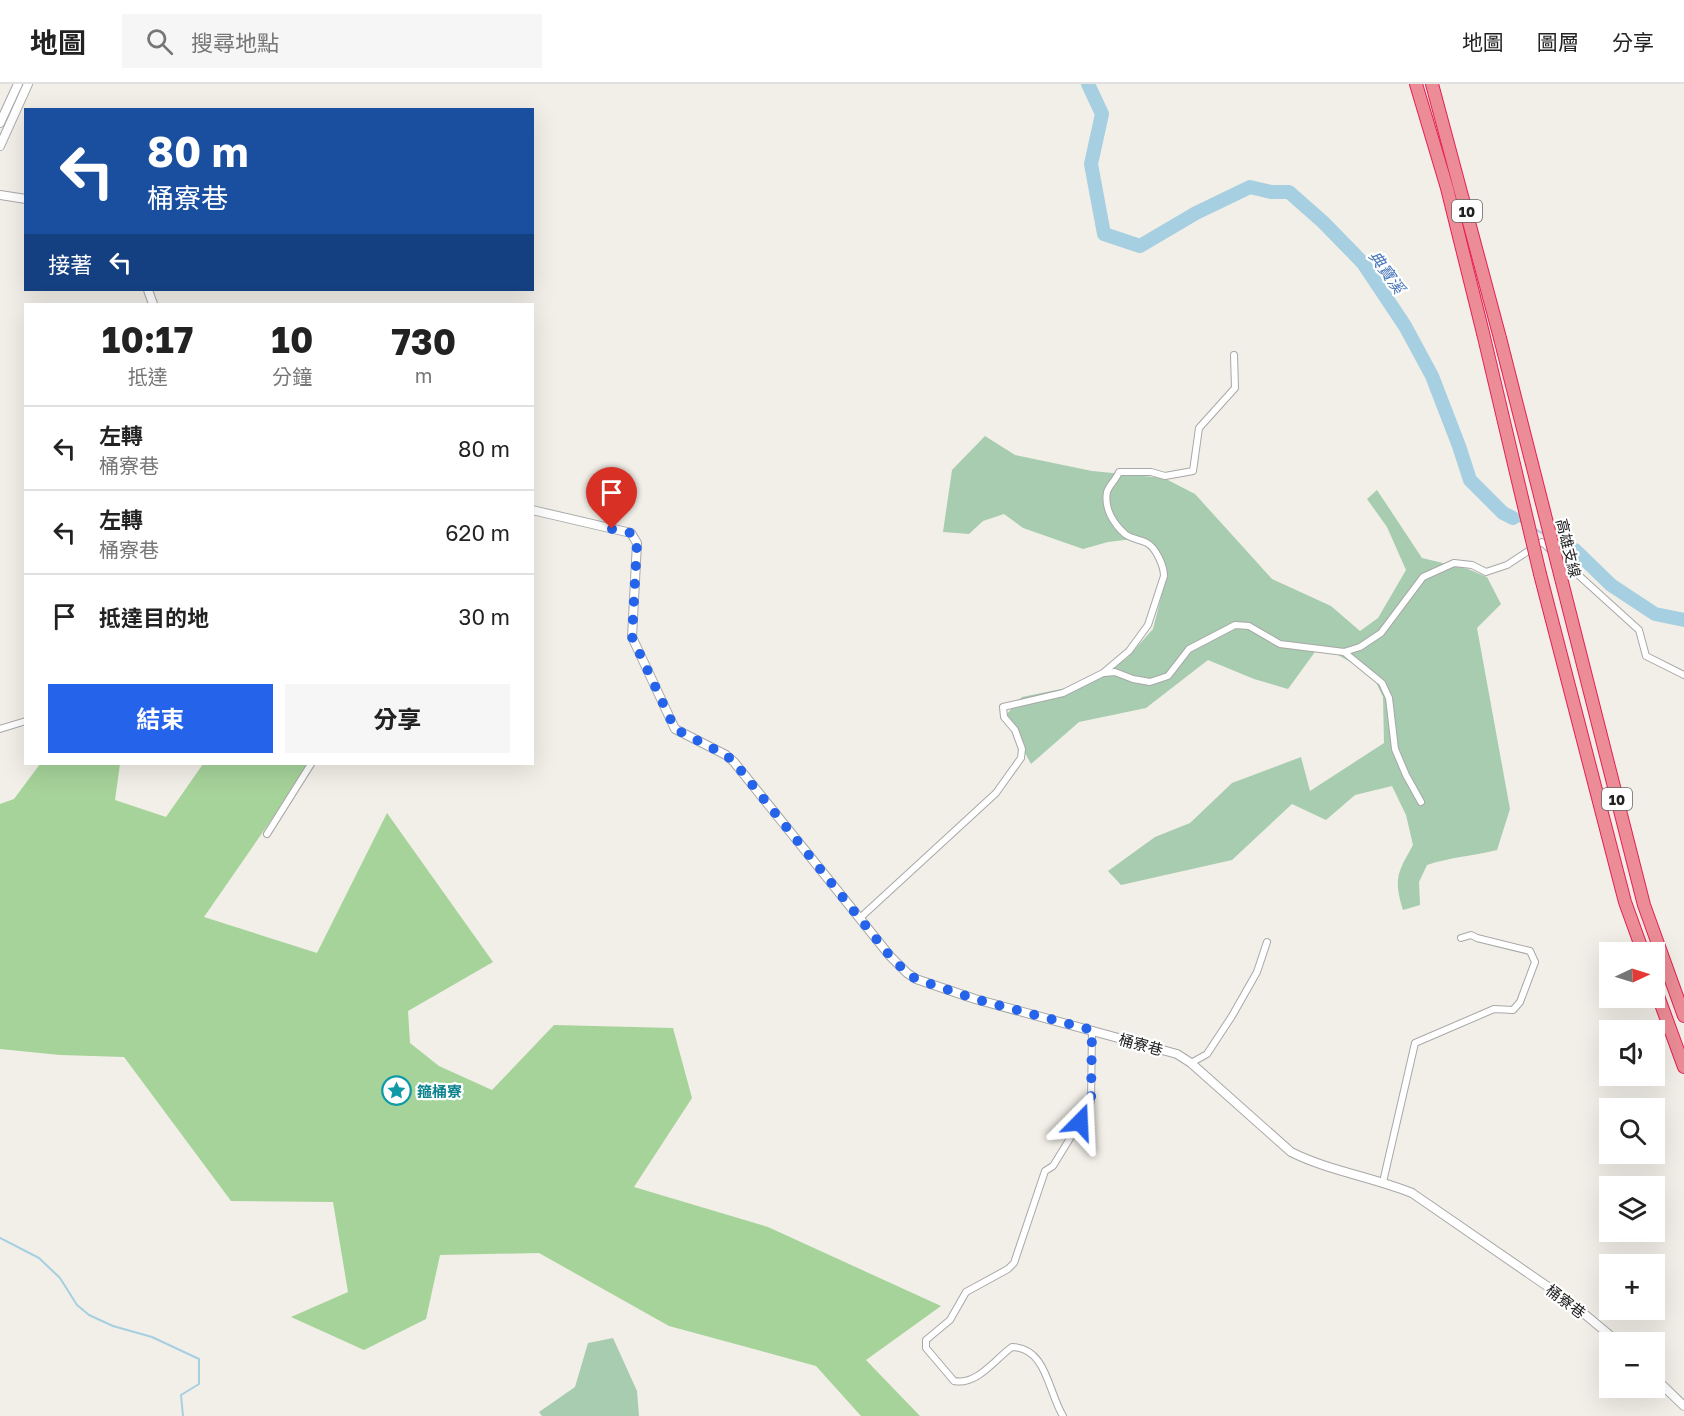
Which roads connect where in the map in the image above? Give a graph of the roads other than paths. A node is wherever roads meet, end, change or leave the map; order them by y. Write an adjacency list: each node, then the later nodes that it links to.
1 (18, 84): 5 (street)
2 (28, 84): 6 (street)
3 (1416, 84): 22 (highway, 10, bridge)
4 (1432, 84): 24 (highway, 高雄支線 / 10, bridge)
5 (0, 123)
6 (0, 146)
7 (0, 195): 8 (street)
8 (24, 199)
9 (1234, 355): 12 (street)
10 (534, 510): 19 (street, 桶寮巷)
11 (1344, 652): 12 (street); 13 (street); 17 (street)
12 (1103, 673): 19 (street)
13 (1684, 675)
14 (24, 722): 15 (street)
15 (0, 729)
16 (310, 765): 18 (street)
17 (1421, 802)
18 (267, 834)
19 (860, 918): 25 (street, 桶寮巷)
20 (1461, 938): 28 (street)
21 (1267, 942): 26 (street)
22 (1639, 942)
23 (1662, 1008): 27 (highway)
24 (1684, 1016)
25 (1092, 1030): 26 (street, 桶寮巷); 32 (street)
26 (1191, 1063): 28 (street, 桶寮巷)
27 (1684, 1067)
28 (1383, 1182): 29 (street, 桶寮巷)
29 (1606, 1332)
30 (1665, 1388): 31 (street)
31 (1684, 1406)
32 (1063, 1416)

